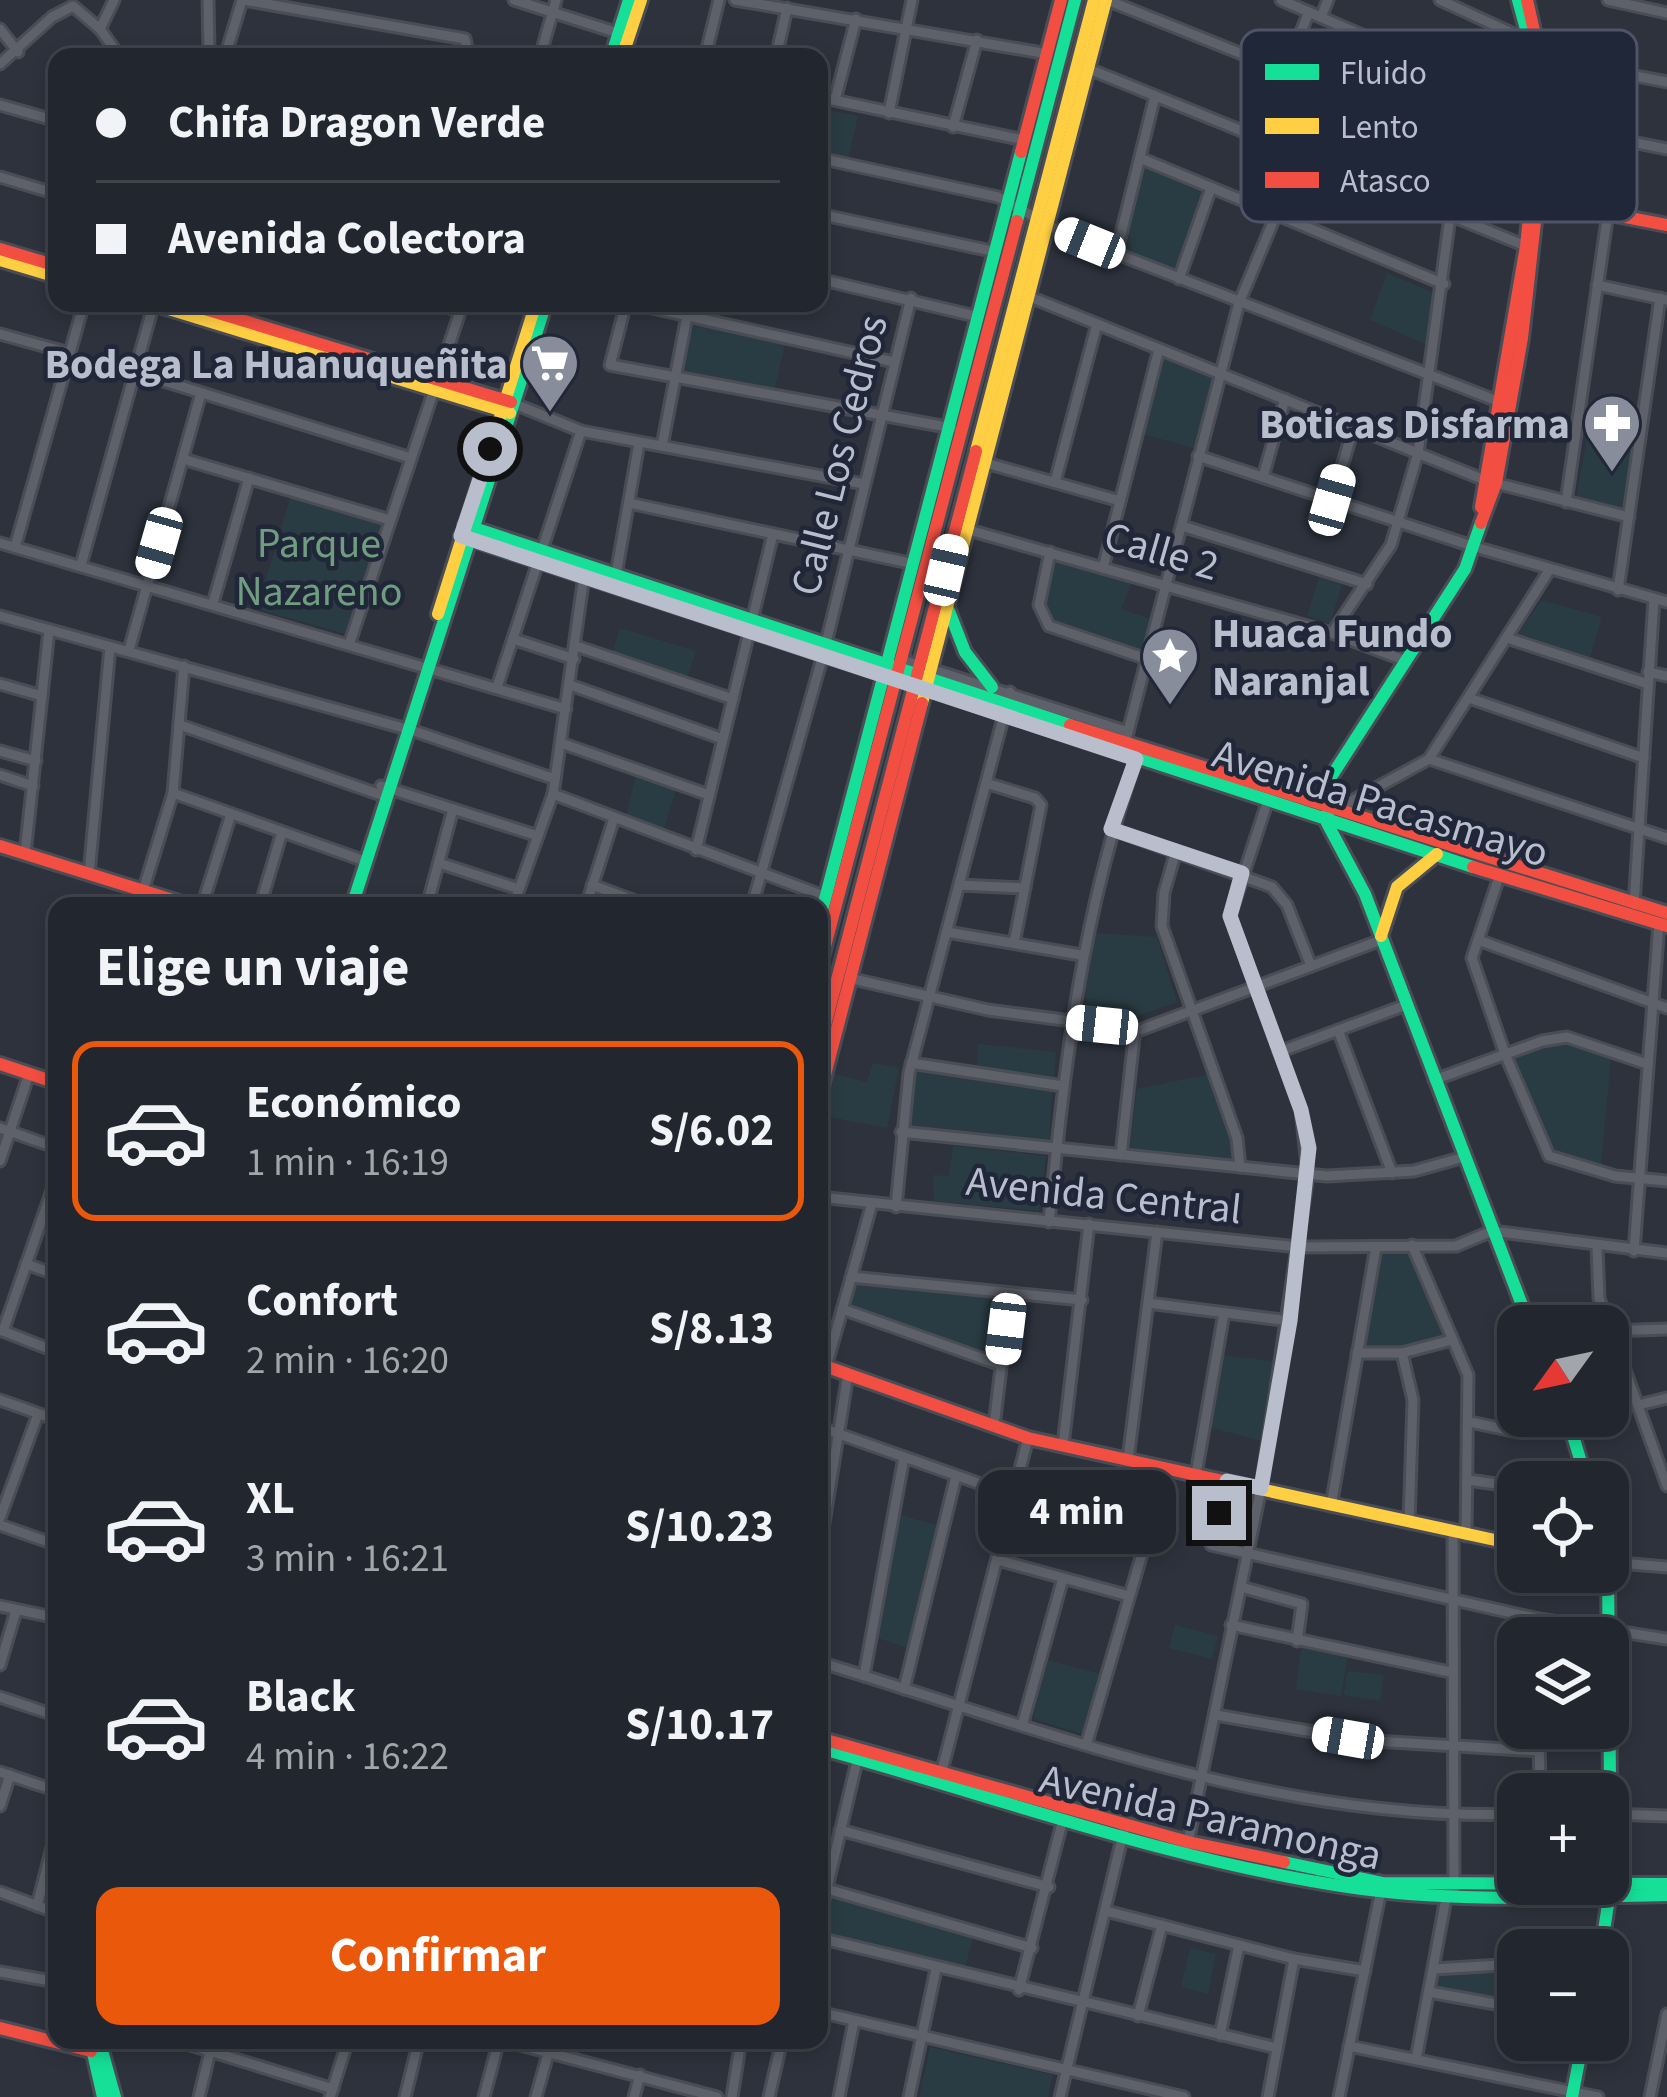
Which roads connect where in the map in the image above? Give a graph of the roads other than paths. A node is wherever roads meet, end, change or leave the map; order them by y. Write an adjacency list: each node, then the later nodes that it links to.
1 (114, 0): 27 (street)
2 (208, 0): 36 (street)
3 (243, 0): 37 (street); 38 (street)
4 (514, 0): 20 (street)
5 (629, 0): 33 (street)
6 (641, 0): 41 (street)
7 (719, 0): 42 (street)
8 (735, 0): 21 (street)
9 (912, 0): 25 (street)
10 (1061, 0): 46 (street)
11 (1075, 0): 61 (street)
12 (1094, 0): 57 (street)
13 (1107, 0): 45 (street); 48 (street)
14 (1281, 0): 23 (street)
15 (1328, 0): 23 (street)
16 (1440, 0): 30 (street)
17 (1517, 0): 31 (street)
18 (1527, 0): 32 (street)
19 (1607, 0): 22 (street)
20 (554, 5): 33 (street); 39 (street)
21 (788, 8): 24 (street); 43 (street)
22 (1667, 13)
23 (1315, 15): 28 (street); 29 (street)
24 (856, 19): 25 (street); 53 (street)
25 (907, 27): 34 (street); 58 (street)
26 (0, 29): 44 (street)
27 (100, 29): 35 (street); 44 (street)
28 (1307, 30)
29 (1348, 30)
30 (1505, 30)
31 (1526, 30)
32 (1534, 30)
33 (618, 33): 40 (street)
34 (977, 40): 46 (street); 60 (street)
35 (114, 48)
36 (209, 48)
37 (228, 48)
38 (470, 48)
39 (542, 48)
40 (614, 48)
41 (625, 48)
42 (707, 48)
43 (778, 48)
44 (18, 52): 47 (street)
45 (1241, 53)
46 (1048, 54): 56 (street)
47 (0, 64)
48 (1089, 69): 51 (street); 54 (street)
49 (1637, 76): 50 (street)
50 (1667, 82)
51 (1155, 97): 62 (street); 66 (street)
52 (828, 99): 53 (street)
53 (835, 100): 58 (street)
54 (1082, 100): 57 (street); 83 (street)
55 (0, 105): 59 (street)
56 (1033, 105): 61 (street); 63 (street)
57 (1067, 108): 83 (street)
58 (889, 112): 60 (street)
59 (48, 118)
60 (953, 127): 63 (street)
61 (1041, 131): 73 (street)
62 (1241, 131)
63 (1024, 140): 72 (street)
64 (1637, 143): 65 (street)
65 (1667, 149)
66 (1139, 158): 69 (street); 88 (street)
67 (828, 160): 72 (street)
68 (0, 177): 70 (street)
69 (1211, 188): 71 (street); 92 (street)
70 (48, 191)
71 (1241, 201)
72 (1008, 202): 73 (street); 87 (street)
73 (1021, 212): 83 (street); 138 (street)
74 (828, 216): 87 (street)
75 (1637, 217): 84 (street)
76 (1272, 222): 99 (street)
77 (1292, 222): 94 (street)
78 (1453, 222): 94 (street)
79 (1466, 222): 85 (street)
80 (1531, 222): 85 (street)
81 (1532, 222): 140 (street)
82 (1606, 222): 95 (street)
83 (1044, 223): 88 (street); 96 (street); 164 (street)
84 (1667, 223)
85 (1526, 246): 123 (street)
86 (0, 249): 90 (street)
87 (996, 252): 110 (street)
88 (1116, 254): 92 (street)
89 (0, 260): 91 (street)
90 (48, 263)
91 (48, 274)
92 (1179, 279): 99 (street)
93 (828, 281): 97 (street)
94 (1444, 284): 119 (street)
95 (1597, 285): 98 (street); 145 (street)
96 (1030, 297): 111 (street); 135 (street)
97 (910, 298): 110 (street); 115 (street, Calle Los Cedros)
98 (1664, 299): 147 (street)
99 (1239, 304): 117 (street); 119 (street)
100 (81, 312): 114 (street)
101 (150, 312): 116 (street)
102 (184, 312): 120 (street)
103 (213, 312): 120 (street)
104 (460, 312): 120 (street)
105 (534, 312): 124 (street)
106 (543, 312): 124 (street)
107 (625, 312): 118 (street)
108 (669, 312): 109 (street)
109 (687, 316): 115 (street); 118 (street)
110 (979, 317): 127 (street)
111 (1097, 324): 113 (street); 139 (street)
112 (0, 334): 114 (street)
113 (1159, 349): 117 (street); 144 (street)
114 (70, 353): 156 (street)
115 (894, 362): 125 (street, Calle Los Cedros)
116 (134, 372): 121 (street); 161 (street)
117 (1219, 372): 122 (street); 132 (street)
118 (673, 376): 125 (street); 130 (street)
119 (1430, 377): 123 (street); 131 (street)
120 (437, 383): 124 (street); 133 (street)
121 (201, 394): 133 (street); 134 (street)
122 (1285, 399): 126 (street); 136 (street)
123 (1500, 403): 140 (street)
124 (512, 408): 128 (street); 152 (street)
125 (881, 414): 127 (street); 141 (street, Calle Los Cedros)
126 (1354, 427): 131 (street); 143 (street)
127 (952, 428): 142 (street)
128 (581, 431): 129 (street); 159 (street)
129 (639, 443): 130 (street); 146 (street)
130 (662, 446): 141 (street)
131 (1418, 452): 140 (street); 149 (street)
132 (1198, 456): 136 (street); 150 (street)
133 (411, 458): 148 (street)
134 (183, 459): 137 (street); 167 (street)
135 (986, 464): 139 (street); 151 (street)
136 (1263, 477): 143 (street)
137 (249, 478): 148 (street); 174 (street)
138 (950, 482): 142 (street); 192 (street)
139 (1055, 482): 144 (street)
140 (1492, 482): 145 (street); 155 (street)
141 (864, 484): 157 (street, Calle Los Cedros)
142 (932, 496): 160 (street)
143 (1332, 500): 149 (street)
144 (1120, 501): 162 (street)
145 (1566, 502): 147 (street)
146 (629, 503): 153 (street); 166 (street)
147 (1629, 517): 171 (street)
148 (390, 520): 182 (street)
149 (1399, 522): 155 (street); 168 (street)
150 (1182, 526): 168 (street); 169 (street)
151 (969, 530): 158 (street, Calle 2); 170 (street)
152 (468, 532): 159 (street, Avenida Pacasmayo); 190 (street)
153 (773, 534): 157 (street); 177 (street)
154 (0, 543): 156 (street)
155 (1475, 546): 163 (street); 189 (street)
156 (14, 547): 161 (street)
157 (848, 550): 160 (street); 186 (street, Calle Los Cedros)
158 (1050, 552): 162 (street, Calle 2); 188 (street)
159 (542, 557): 165 (street, Avenida Pacasmayo); 166 (street, Avenida Pacasmayo); 181 (street)
160 (914, 564): 192 (street)
161 (81, 566): 167 (street)
162 (1103, 568): 169 (street, Calle 2)
163 (1550, 569): 171 (street); 180 (street)
164 (946, 570): 170 (street); 194 (street)
165 (584, 576): 166 (street, Avenida Pacasmayo); 183 (street)
166 (615, 581): 177 (street, Avenida Pacasmayo)
167 (148, 584): 174 (street); 185 (street)
168 (1367, 584): 179 (street)
169 (1166, 586): 179 (street, Calle 2); 188 (street)
170 (953, 590): 175 (street)
171 (1618, 590): 172 (street)
172 (1654, 599): 173 (street); 195 (street)
173 (1667, 602)
174 (213, 603): 182 (street)
175 (949, 607): 194 (street); 199 (street)
176 (0, 616): 178 (street)
177 (752, 626): 186 (street, Avenida Pacasmayo); 202 (street)
178 (49, 630): 184 (street); 200 (street)
179 (1332, 633): 189 (street, Calle 2)
180 (1507, 638): 195 (street); 201 (street)
181 (513, 639): 187 (street); 198 (street)
182 (350, 642): 190 (street)
183 (576, 646): 187 (street); 202 (street)
184 (110, 647): 185 (street); 245 (street)
185 (130, 650): 191 (street)
186 (824, 650): 192 (street, Avenida Pacasmayo); 247 (street, Calle Los Cedros)
187 (574, 659): 197 (street)
188 (1147, 659): 209 (street)
189 (1404, 660): 224 (street)
190 (426, 664): 198 (street); 206 (street)
191 (184, 665): 205 (street); 206 (street)
192 (893, 667): 194 (street, Avenida Pacasmayo); 222 (street); 227 (street)
193 (1667, 676): 195 (street)
194 (924, 677): 199 (street, Avenida Pacasmayo); 203 (street, Avenida Pacasmayo); 228 (street); 233 (street)
195 (1648, 678): 211 (street)
196 (0, 684): 200 (street)
197 (570, 685): 204 (street); 207 (street)
198 (497, 686): 204 (street)
199 (992, 687): 203 (street, Avenida Pacasmayo)
200 (43, 696): 213 (street)
201 (1468, 698): 211 (street); 212 (street)
202 (733, 699): 207 (street)
203 (1007, 704): 209 (street, Avenida Pacasmayo); 209 (street, Avenida Pacasmayo); 216 (street)
204 (566, 710): 208 (street)
205 (180, 725): 218 (street); 219 (street)
206 (402, 728): 215 (street); 218 (street)
207 (723, 739): 221 (street)
208 (561, 743): 215 (street); 221 (street)
209 (1128, 747): 223 (street, Avenida Pacasmayo); 224 (street, Avenida Pacasmayo); 231 (street)
210 (0, 751): 213 (street)
211 (1644, 758): 232 (street)
212 (1429, 759): 224 (street); 232 (street)
213 (36, 761): 217 (street)
214 (0, 775): 217 (street)
215 (555, 779): 220 (street)
216 (986, 783): 249 (street); 250 (street)
217 (33, 786): 240 (street)
218 (383, 791): 225 (street); 242 (street)
219 (173, 793): 226 (street); 252 (street)
220 (553, 794): 229 (street); 235 (street)
221 (709, 795): 238 (street)
222 (851, 800): 227 (street); 253 (street)
223 (1268, 803): 230 (street, Avenida Pacasmayo); 244 (street)
224 (1332, 806): 230 (street); 263 (street, Avenida Pacasmayo)
225 (453, 809): 235 (street); 243 (street)
226 (231, 814): 234 (street); 255 (street)
227 (859, 815): 266 (street)
228 (895, 817): 233 (street); 272 (street)
229 (614, 818): 238 (street); 248 (street)
230 (1327, 823): 241 (street, Avenida Pacasmayo); 267 (street)
231 (1111, 829): 239 (street); 270 (street)
232 (1639, 830): 236 (street); 263 (street)
233 (876, 831): 279 (street)
234 (282, 832): 242 (street); 256 (street)
235 (538, 836): 251 (street)
236 (1667, 838)
237 (0, 846): 240 (street)
238 (696, 850): 247 (street)
239 (1176, 851): 244 (street); 278 (street)
240 (25, 854): 245 (street)
241 (1438, 854): 246 (street, Avenida Pacasmayo); 267 (street)
242 (362, 860): 257 (street)
243 (439, 862): 251 (street); 258 (street)
244 (1242, 873): 271 (street); 273 (street)
245 (89, 874): 252 (street)
246 (1500, 874): 263 (street, Avenida Pacasmayo); 268 (street)
247 (760, 875): 253 (street); 262 (street, Calle Los Cedros)
248 (592, 885): 260 (street); 261 (street)
249 (959, 885): 250 (street); 265 (street)
250 (1025, 888): 269 (street)
251 (519, 889): 259 (street)
252 (143, 891): 254 (street)
253 (826, 896)
254 (163, 897)
255 (205, 897)
256 (263, 897)
257 (351, 897)
258 (429, 897)
259 (516, 897)
260 (589, 897)
261 (625, 897)
262 (754, 897)
263 (1634, 909): 264 (street, Avenida Pacasmayo)
264 (1664, 921): 275 (street)
265 (947, 932): 269 (street); 274 (street)
266 (828, 934)
267 (1381, 940): 271 (street); 276 (street)
268 (1478, 940): 275 (street); 284 (street)
269 (1014, 943): 270 (street)
270 (1081, 955): 280 (street)
271 (1311, 966): 273 (street)
272 (853, 979): 274 (street); 288 (street)
273 (1255, 987): 278 (street); 283 (street)
274 (930, 999): 280 (street); 285 (street)
275 (1652, 1003): 277 (street); 287 (street)
276 (1406, 1005): 282 (street); 291 (street)
277 (1667, 1008)
278 (1192, 1011): 281 (street); 300 (street)
279 (828, 1014)
280 (1071, 1022): 281 (street); 292 (street)
281 (1135, 1029): 297 (street)
282 (1338, 1030): 283 (street); 301 (street)
283 (1279, 1052): 302 (street)
284 (1505, 1054): 287 (street); 291 (street); 303 (street)
285 (911, 1063): 292 (street); 294 (street)
286 (0, 1064): 289 (street)
287 (1647, 1064): 303 (street)
288 (828, 1066)
289 (29, 1074): 290 (street); 293 (street)
290 (48, 1080)
291 (1434, 1080): 298 (street)
292 (1063, 1086): 296 (street)
293 (5, 1130): 295 (street); 299 (street)
294 (902, 1132): 296 (street); 307 (street)
295 (48, 1145)
296 (1057, 1150): 297 (street); 309 (street)
297 (1121, 1155): 300 (street)
298 (1464, 1157): 301 (street); 311 (street)
299 (0, 1161)
300 (1240, 1167): 302 (street)
301 (1392, 1173): 302 (street)
302 (1308, 1174): 315 (street)
303 (1638, 1180): 304 (street); 317 (street)
304 (1667, 1181)
305 (828, 1199): 306 (street, Avenida Central)
306 (871, 1207): 307 (street, Avenida Central); 321 (street)
307 (896, 1207): 309 (street, Avenida Central)
308 (48, 1215): 319 (street)
309 (1049, 1222): 310 (street, Avenida Central)
310 (1089, 1224): 312 (street, Avenida Central); 323 (street)
311 (1492, 1231): 313 (street, Avenida Central); 314 (street, Avenida Central); 325 (street)
312 (1157, 1232): 315 (street, Avenida Central); 324 (street)
313 (1412, 1245): 316 (street, Avenida Central); 333 (street)
314 (1597, 1246): 317 (street, Avenida Central); 326 (street)
315 (1298, 1247): 316 (street, Avenida Central); 329 (street)
316 (1376, 1247): 336 (street)
317 (1634, 1251): 318 (street, Avenida Central)
318 (1667, 1252)
319 (26, 1264): 320 (street); 332 (street)
320 (48, 1272)
321 (850, 1277): 322 (street); 327 (street)
322 (1010, 1293): 323 (street); 338 (street)
323 (1082, 1300): 353 (street)
324 (1148, 1304): 328 (street); 355 (street)
325 (1522, 1305)
326 (1602, 1305)
327 (842, 1309): 335 (street); 338 (street)
328 (1224, 1313): 329 (street); 357 (street)
329 (1290, 1321): 363 (street)
330 (1667, 1329): 331 (street)
331 (1629, 1330)
332 (1, 1331): 334 (street)
333 (1453, 1340): 337 (street); 347 (street)
334 (48, 1349)
335 (828, 1351)
336 (1358, 1353): 337 (street); 366 (street)
337 (1402, 1353): 369 (street)
338 (1001, 1365): 348 (street)
339 (828, 1368): 340 (street)
340 (848, 1374): 348 (street); 351 (street)
341 (1629, 1380): 344 (street)
342 (1667, 1398): 344 (street)
343 (0, 1400): 345 (street)
344 (1638, 1405): 362 (street)
345 (38, 1414): 346 (street); 368 (street)
346 (48, 1417)
347 (1469, 1422): 349 (street); 359 (street)
348 (994, 1426): 352 (street)
349 (1497, 1428)
350 (828, 1429): 351 (street)
351 (839, 1433): 354 (street); 365 (street)
352 (1028, 1438): 353 (street); 364 (street)
353 (1063, 1444): 355 (street)
354 (904, 1457): 358 (street); 393 (street)
355 (1128, 1459): 356 (street)
356 (1167, 1468): 357 (street); 371 (street)
357 (1196, 1474): 360 (street)
358 (956, 1476): 364 (street); 394 (street)
359 (1468, 1480): 361 (street); 370 (street)
360 (1227, 1481): 363 (street); 374 (street)
361 (1497, 1484)
362 (1667, 1486)
363 (1261, 1488): 366 (street); 374 (street)
364 (1015, 1496): 375 (street)
365 (828, 1500)
366 (1331, 1506): 369 (street)
367 (1080, 1518): 371 (street)
368 (0, 1521): 372 (street)
369 (1409, 1523): 370 (street)
370 (1460, 1534): 373 (street); 381 (street)
371 (1147, 1536): 380 (street)
372 (48, 1541)
373 (1497, 1541)
374 (1244, 1555): 379 (street); 381 (street)
375 (998, 1560): 378 (street); 396 (street)
376 (1629, 1564): 377 (street)
377 (1667, 1567)
378 (1063, 1578): 380 (street); 399 (street)
379 (1241, 1587): 386 (street); 389 (street)
380 (1129, 1596): 401 (street)
381 (1452, 1600): 385 (street); 392 (street)
382 (0, 1606): 383 (street)
383 (16, 1611): 384 (street); 390 (street)
384 (48, 1616)
385 (1530, 1617)
386 (1231, 1625): 389 (street); 398 (street)
387 (1629, 1634): 388 (street)
388 (1667, 1639)
389 (1297, 1641): 392 (street)
390 (1, 1658)
391 (828, 1665): 393 (street)
392 (1450, 1672): 403 (street)
393 (864, 1676): 394 (street)
394 (904, 1689): 396 (street)
395 (0, 1697): 397 (street)
396 (960, 1703): 399 (street); 408 (street)
397 (48, 1713)
398 (1216, 1714): 403 (street); 409 (street)
399 (1023, 1722): 401 (street)
400 (828, 1742): 405 (street, Avenida Paramonga)
401 (1087, 1742): 409 (street)
402 (828, 1749): 405 (street, Avenida Paramonga)
403 (1454, 1750): 404 (street); 414 (street)
404 (1539, 1751): 407 (street)
405 (858, 1754): 408 (street, Avenida Paramonga); 418 (street)
406 (5, 1773): 410 (street); 411 (street)
407 (1540, 1773)
408 (940, 1778): 416 (street, Avenida Paramonga); 417 (street, Avenida Paramonga)
409 (1201, 1779): 414 (street); 420 (street)
410 (48, 1788)
411 (0, 1806)
412 (1497, 1815): 414 (street)
413 (1629, 1815): 415 (street)
414 (1456, 1816): 430 (street)
415 (1667, 1816)
416 (1064, 1819): 417 (street, Avenida Paramonga); 424 (street)
417 (1124, 1830): 420 (street, Avenida Paramonga); 435 (street)
418 (838, 1835): 419 (street); 422 (street); 424 (street)
419 (828, 1837)
420 (1186, 1846): 425 (street, Avenida Paramonga)
421 (48, 1863): 433 (street)
422 (828, 1880)
423 (1667, 1884): 426 (street, Avenida Paramonga)
424 (1049, 1887): 439 (street)
425 (1382, 1887): 430 (street, Avenida Paramonga); 444 (street)
426 (1629, 1888)
427 (828, 1890): 439 (street)
428 (1497, 1891): 430 (street, Avenida Paramonga)
429 (0, 1892): 433 (street)
430 (1451, 1892): 442 (street)
431 (1629, 1892): 432 (street, Avenida Paramonga)
432 (1667, 1895)
433 (37, 1906): 434 (street)
434 (48, 1910)
435 (1106, 1911): 436 (street); 449 (street)
436 (1162, 1925): 438 (street); 453 (street)
437 (828, 1940): 443 (street)
438 (1239, 1945): 440 (street); 456 (street)
439 (1032, 1948): 447 (street)
440 (1294, 1959): 444 (street); 460 (street)
441 (1497, 1965): 442 (street)
442 (1434, 1969): 448 (street)
443 (936, 1970): 447 (street); 458 (street)
444 (1365, 1971): 459 (street)
445 (0, 1972): 446 (street)
446 (48, 1980)
447 (1019, 1990): 449 (street)
448 (1429, 1992): 450 (street); 473 (street)
449 (1083, 2004): 453 (street); 475 (street)
450 (1497, 2004)
451 (828, 2014): 454 (street)
452 (1667, 2014): 497 (street)
453 (1138, 2016): 456 (street)
454 (854, 2021): 458 (street); 490 (street)
455 (0, 2028): 457 (street)
456 (1220, 2035): 460 (street)
457 (48, 2036)
458 (922, 2036): 475 (street); 491 (street)
459 (1349, 2046): 473 (street); 495 (street)
460 (1277, 2048): 494 (street)
461 (94, 2049): 480 (street)
462 (95, 2049): 481 (street)
463 (201, 2049): 471 (street)
464 (345, 2049): 478 (street)
465 (417, 2049): 483 (street)
466 (497, 2049): 484 (street)
467 (531, 2049): 472 (street)
468 (549, 2049): 472 (street)
469 (739, 2049): 488 (street)
470 (780, 2049): 489 (street)
471 (210, 2052): 478 (street); 482 (street)
472 (548, 2053): 476 (street); 485 (street)
473 (1416, 2059): 479 (street)
474 (1579, 2061): 479 (street)
475 (1065, 2070): 477 (street); 492 (street)
476 (640, 2075): 486 (street); 487 (street)
477 (1135, 2092): 493 (street)
478 (332, 2093)
479 (1573, 2094): 496 (street)
480 (103, 2097)
481 (115, 2097)
482 (198, 2097)
483 (405, 2097)
484 (484, 2097)
485 (536, 2097)
486 (634, 2097)
487 (717, 2097)
488 (731, 2097)
489 (769, 2097)
490 (839, 2097)
491 (909, 2097)
492 (1060, 2097)
493 (1184, 2097)
494 (1268, 2097)
495 (1340, 2097)
496 (1598, 2097)
497 (1650, 2097)

